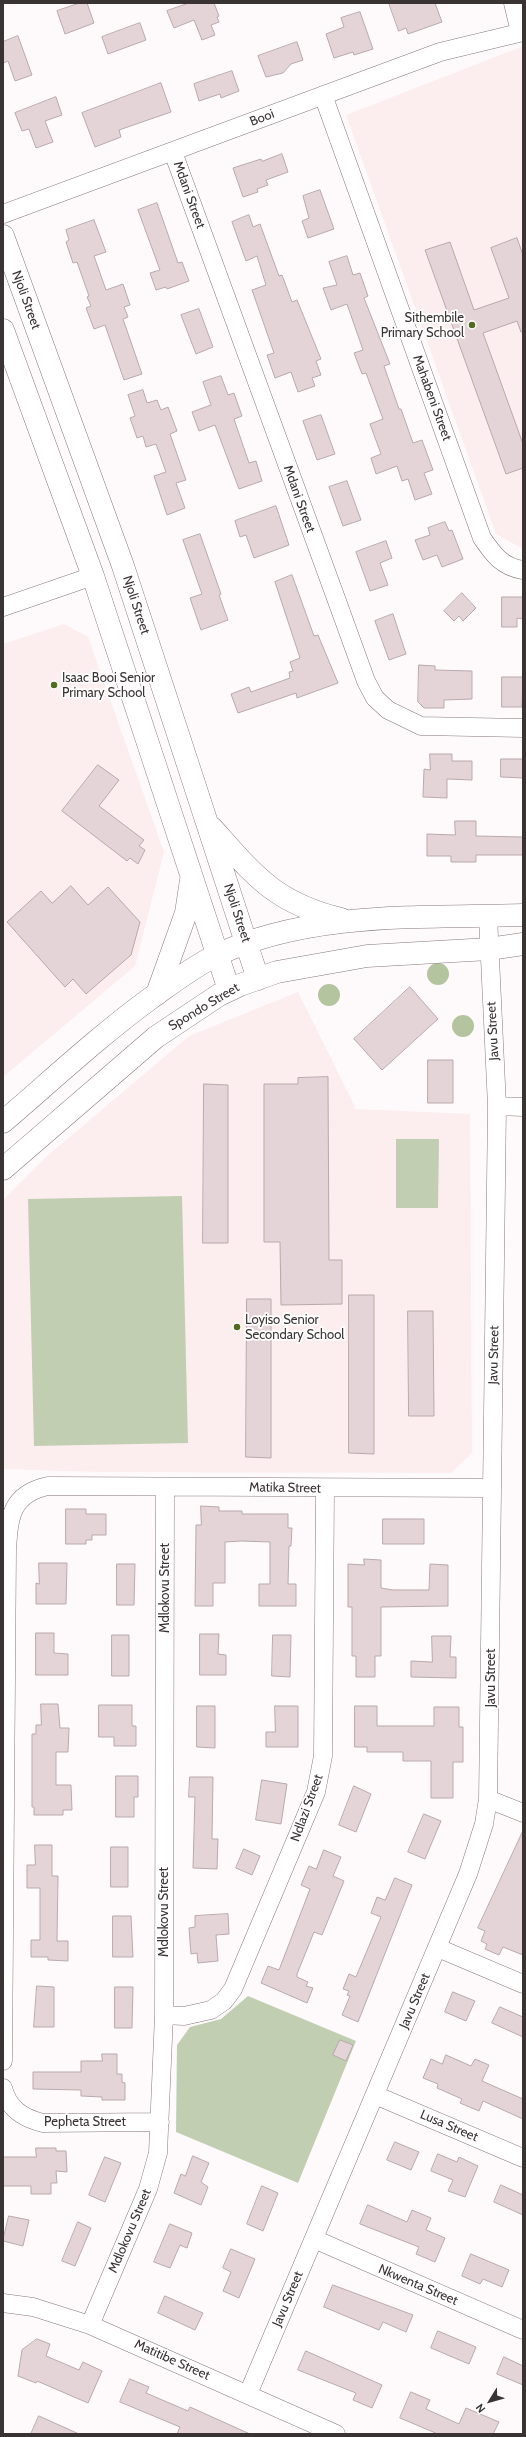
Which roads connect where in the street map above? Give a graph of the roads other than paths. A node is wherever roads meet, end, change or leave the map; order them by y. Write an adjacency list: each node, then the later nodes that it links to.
1 (513, 3): 2 (street)
2 (522, 32): 3 (street, Booi)
3 (323, 95): 4 (street, Booi); 8 (street, Mahabeni Street)
4 (173, 152): 5 (street, Booi); 11 (street, Mdani Street)
5 (3, 214)
6 (3, 236): 12 (main road, Njoli Street)
7 (3, 330): 9 (main road)
8 (523, 570)
9 (93, 576): 10 (street); 13 (main road)
10 (3, 606)
11 (523, 728)
12 (207, 823): 16 (main road); 17 (main road, Njoli Street)
13 (191, 877): 20 (main road); 23 (main road)
14 (523, 915): 15 (main road)
15 (488, 916): 16 (main road); 19 (street, Javu Street)
16 (348, 921): 17 (main road)
17 (247, 944): 20 (main road); 21 (main road, Njoli Street)
18 (523, 944): 19 (main road, Spondo Street)
19 (489, 949): 21 (main road, Spondo Street); 24 (street, Javu Street)
20 (217, 955): 22 (main road); 23 (main road)
21 (258, 979): 22 (main road, Spondo Street)
22 (229, 990): 27 (main road, Spondo Street)
23 (157, 994): 26 (main road)
24 (497, 1106): 25 (street); 29 (street, Javu Street)
25 (523, 1107)
26 (3, 1122)
27 (3, 1169)
28 (165, 1486): 30 (street, Matika Street); 35 (street, Mdlokovu Street); 36 (street, Matika Street)
29 (492, 1488): 30 (street, Matika Street); 31 (street, Javu Street)
30 (325, 1489): 35 (street, Ndlazi Street)
31 (488, 1799): 32 (street); 33 (street, Javu Street)
32 (523, 1813)
33 (438, 1948): 34 (street); 38 (street, Javu Street)
34 (523, 1984)
35 (164, 2015): 39 (street, Mdlokovu Street)
36 (3, 2061)
37 (3, 2088): 39 (street, Pepheta Street)
38 (375, 2095): 40 (street, Lusa Street); 41 (street, Javu Street)
39 (160, 2122): 43 (street, Mdlokovu Street)
40 (523, 2158)
41 (314, 2239): 44 (street, Nkwenta Street); 45 (street, Javu Street)
42 (3, 2303): 43 (street, Matitibe Street)
43 (90, 2324): 45 (street, Matitibe Street)
44 (523, 2330)
45 (248, 2394): 46 (street, Matitibe Street)
46 (336, 2434)

